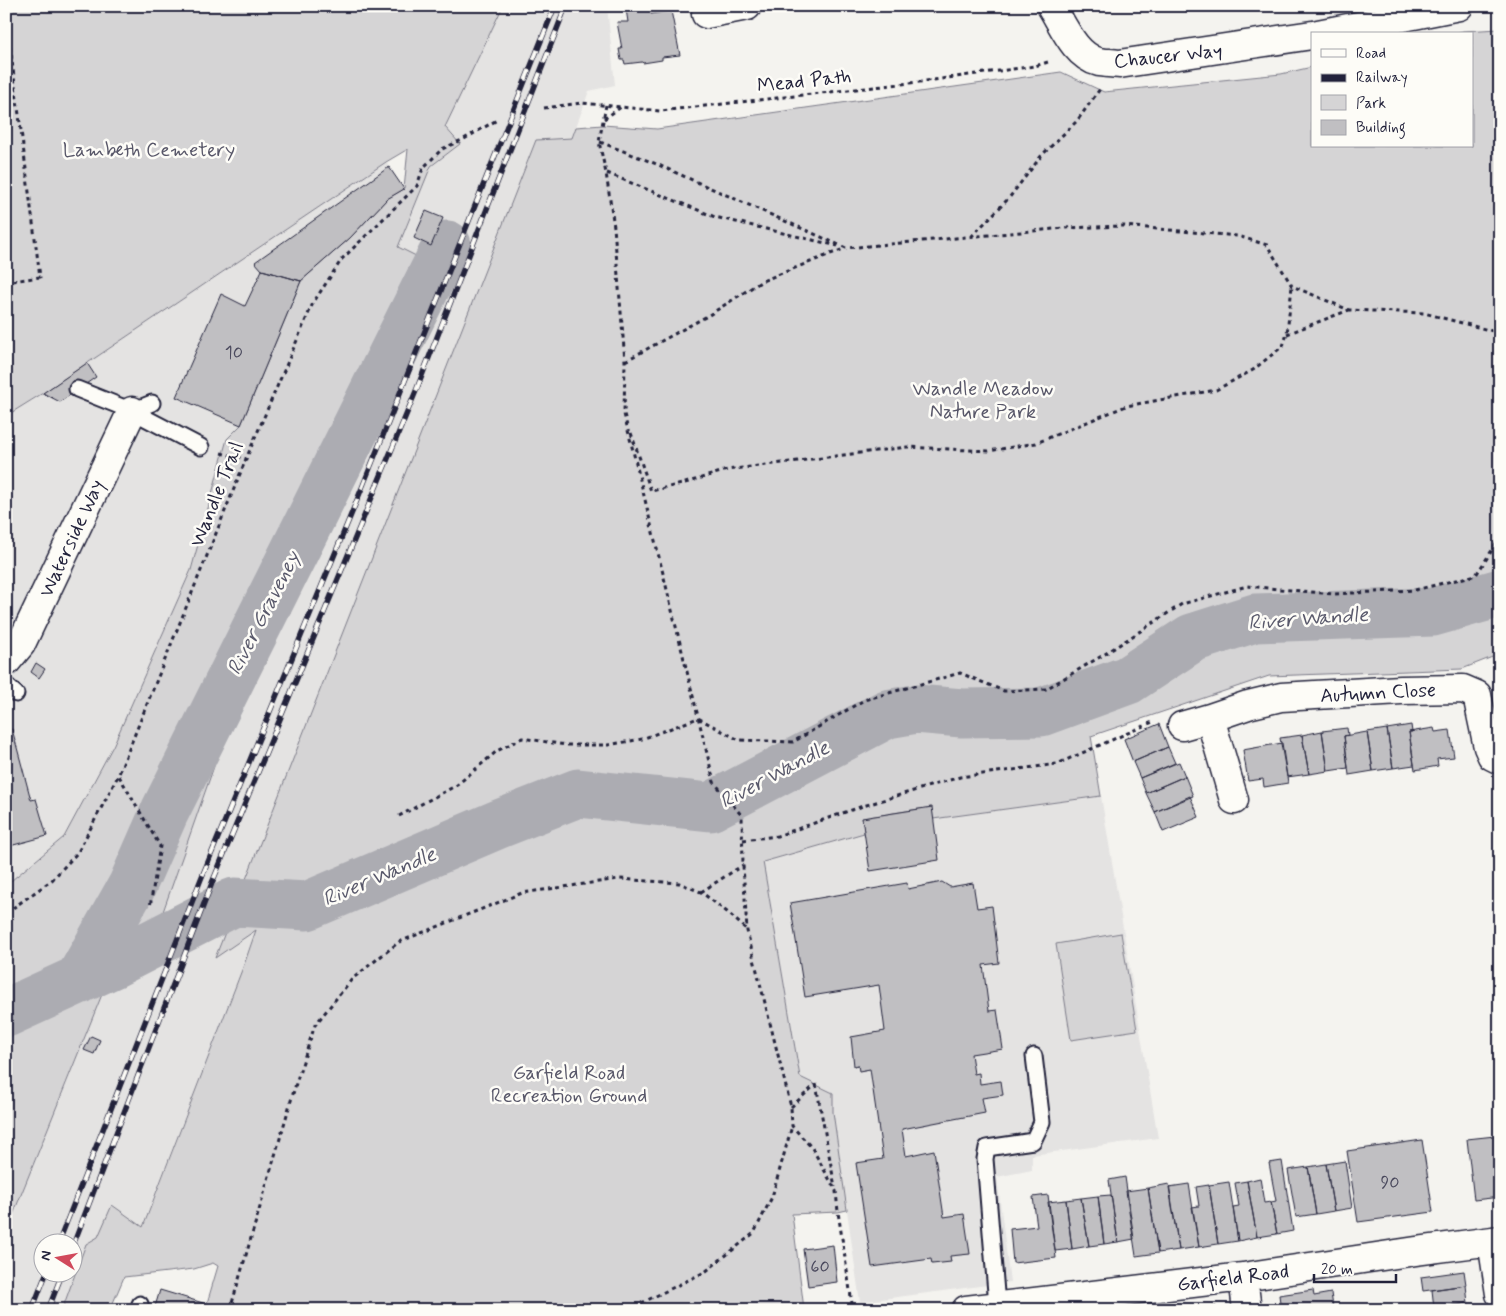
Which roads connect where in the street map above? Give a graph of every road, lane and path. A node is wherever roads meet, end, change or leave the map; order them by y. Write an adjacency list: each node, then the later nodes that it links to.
1 (746, 6): 4 (street)
2 (1051, 6): 7 (street, Chaucer Way)
3 (1459, 6): 6 (street)
4 (706, 14)
5 (6, 15): 19 (path)
6 (1328, 32)
7 (1311, 35)
8 (1054, 57): 11 (path, Mead Path)
9 (1105, 83): 17 (path)
10 (606, 105): 11 (path, Mead Path); 12 (path, Mead Path); 14 (path)
11 (622, 107): 14 (path)
12 (544, 108)
13 (497, 120): 35 (path, Wandle Trail)
14 (603, 120): 15 (path)
15 (599, 142): 16 (path); 18 (path)
16 (606, 173): 18 (path); 24 (path)
17 (971, 237): 18 (path); 20 (path)
18 (846, 248): 24 (path)
19 (6, 282)
20 (1292, 286): 21 (path); 23 (path)
21 (1349, 310): 22 (path); 23 (path)
22 (1500, 333)
23 (1287, 334): 27 (path)
24 (625, 361): 27 (path)
25 (77, 390): 26 (lane)
26 (142, 407): 28 (lane); 30 (street, Waterside Way)
27 (624, 414): 31 (path)
28 (201, 447)
29 (1500, 538): 31 (path)
30 (6, 662)
31 (698, 718): 37 (path); 38 (path)
32 (1210, 718): 33 (street, Autumn Close); 34 (street, Autumn Close); 36 (street)
33 (1182, 726): 38 (path)
34 (1500, 760)
35 (118, 776): 41 (path); 42 (path, Wandle Trail)
36 (1234, 800)
37 (399, 816)
38 (743, 840): 39 (path)
39 (742, 865): 40 (path); 43 (path)
40 (701, 892): 43 (path); 52 (path)
41 (150, 907)
42 (6, 913)
43 (748, 931): 45 (path)
44 (1034, 1056): 51 (lane)
45 (791, 1107): 46 (path); 47 (path)
46 (792, 1126): 47 (path); 53 (path)
47 (836, 1190): 54 (path)
48 (1496, 1241): 49 (street, Garfield Road); 50 (street)
49 (1243, 1277): 51 (street, Garfield Road); 56 (street)
50 (1500, 1294)
51 (1006, 1307): 55 (street, Garfield Road)
52 (230, 1310)
53 (627, 1310)
54 (853, 1310)
55 (966, 1310)
56 (1247, 1310)

